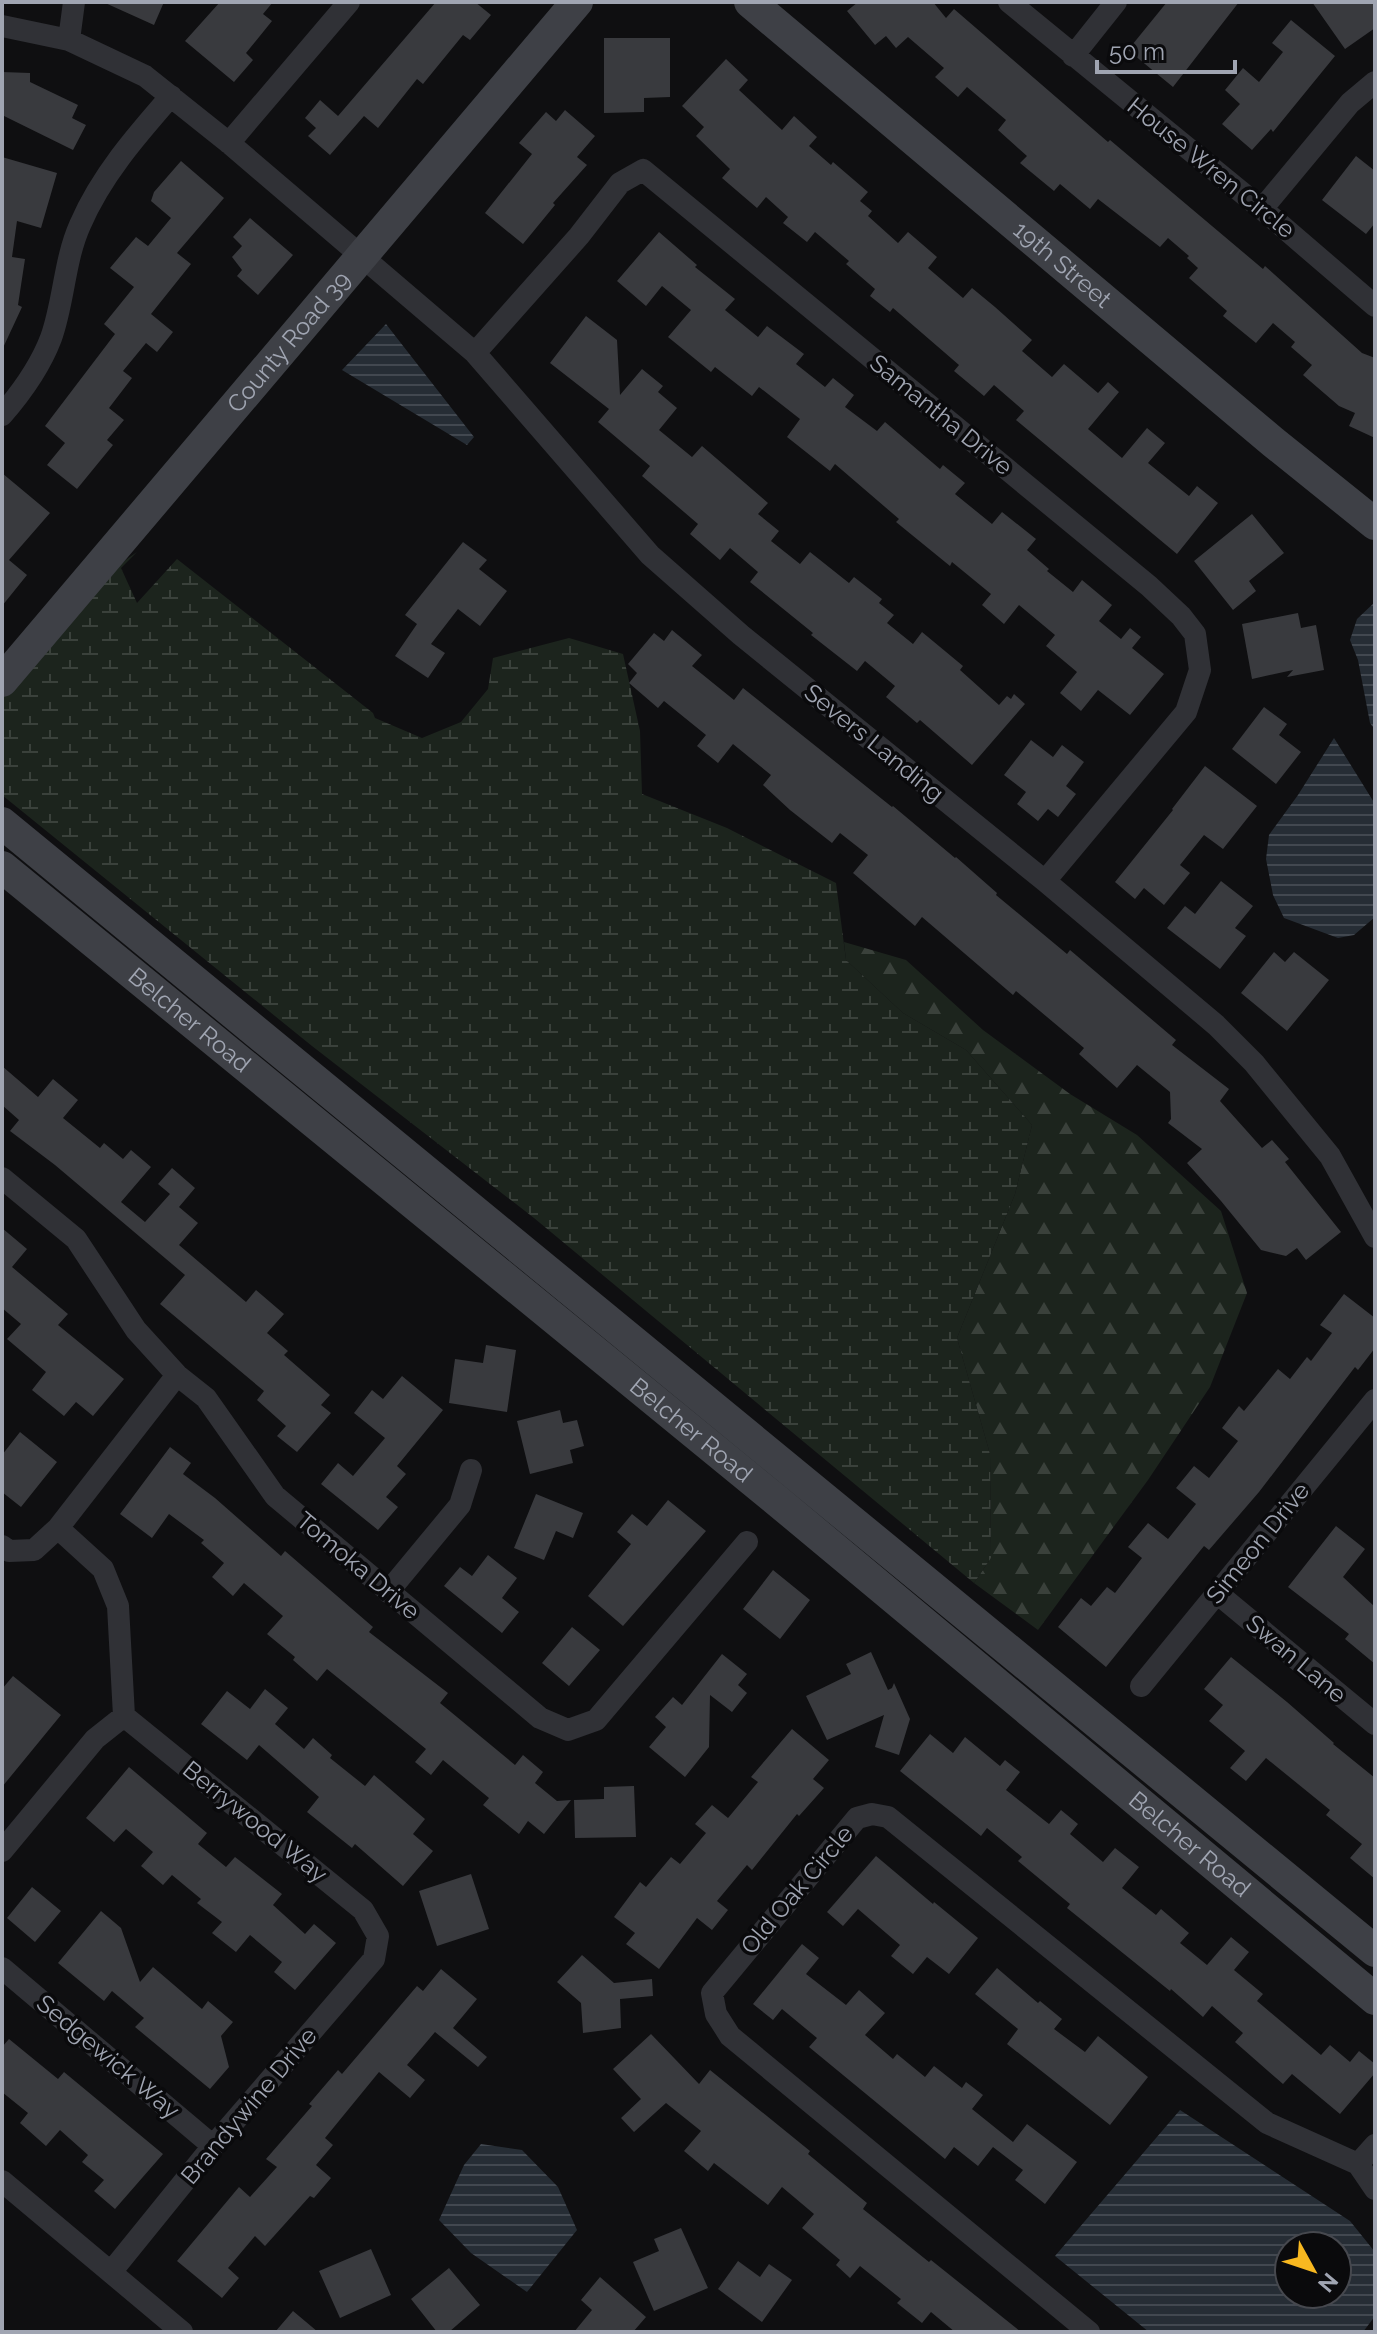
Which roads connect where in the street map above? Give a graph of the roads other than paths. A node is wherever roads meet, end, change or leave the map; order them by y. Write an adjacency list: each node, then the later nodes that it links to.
1 (74, 2): 8 (street)
2 (349, 2): 12 (street)
3 (577, 2): 14 (main road, County Road 39)
4 (750, 2): 18 (main road, 19th Street)
5 (1009, 2): 9 (street, House Wren Circle)
6 (1116, 2): 9 (street)
7 (2, 26): 8 (street, Severs Landing)
8 (69, 40): 11 (street, Severs Landing)
9 (1073, 56): 13 (street, House Wren Circle)
10 (1375, 82): 13 (street)
11 (171, 96): 12 (street, Severs Landing); 17 (street)
12 (229, 143): 14 (street, Severs Landing)
13 (1262, 209): 15 (street, House Wren Circle)
14 (361, 254): 16 (street, Severs Landing); 19 (main road, County Road 39)
15 (1375, 306)
16 (475, 353): 22 (street, Severs Landing); 22 (street, Samantha Drive)
17 (2, 415)
18 (1375, 524)
19 (2, 681)
20 (2, 823): 38 (main road, Belcher Road)
21 (2, 867): 40 (main road, Belcher Road)
22 (1045, 881): 24 (street, Severs Landing)
23 (2, 1178): 25 (street, Tomoka Drive)
24 (1375, 1237)
25 (177, 1375): 28 (street); 31 (street, Tomoka Drive)
26 (1375, 1400): 32 (street, Simeon Drive)
27 (471, 1470): 31 (street)
28 (58, 1528): 30 (street); 34 (street)
29 (747, 1542): 31 (street, Tomoka Drive)
30 (2, 1546)
31 (388, 1592)
32 (1217, 1593): 33 (street, Simeon Drive); 35 (street, Swan Lane)
33 (1141, 1686)
34 (124, 1716): 36 (street); 37 (street, Berrywood Way)
35 (1375, 1724)
36 (2, 1851)
37 (378, 1936): 42 (street, Brandywine Drive)
38 (1375, 1951)
39 (2, 1968): 42 (street, Sedgewick Way)
40 (1375, 1999)
41 (1375, 2145): 43 (street)
42 (213, 2146): 46 (street, Brandywine Drive)
43 (1358, 2164): 45 (street); 48 (street, Old Oak Circle)
44 (2, 2181): 46 (street)
45 (1375, 2189)
46 (111, 2272): 47 (street)
47 (182, 2332)
48 (1089, 2332)

